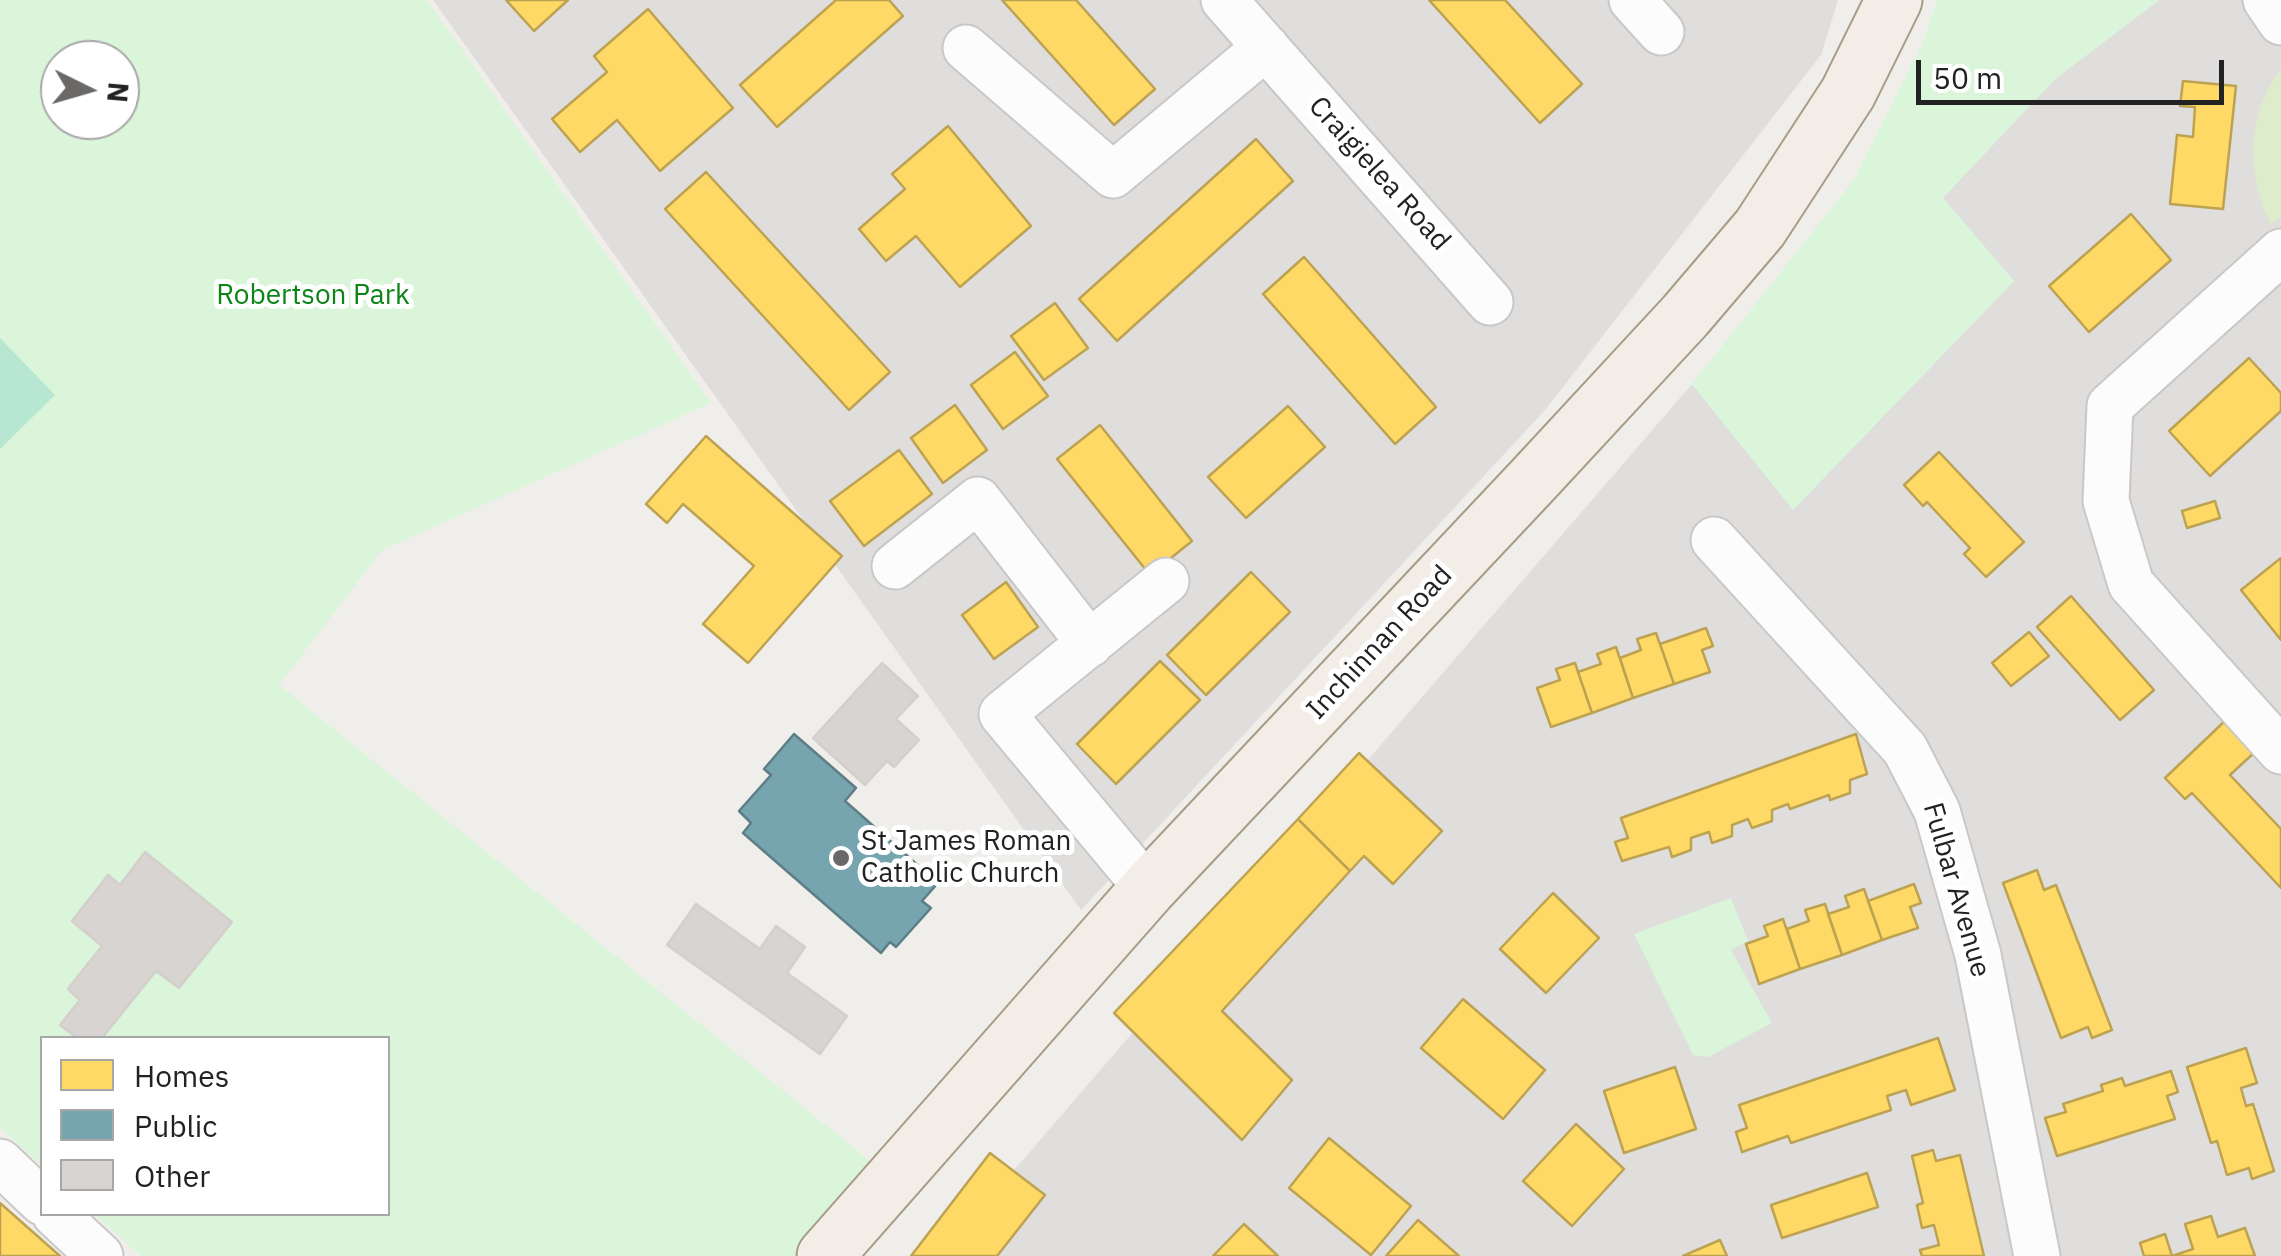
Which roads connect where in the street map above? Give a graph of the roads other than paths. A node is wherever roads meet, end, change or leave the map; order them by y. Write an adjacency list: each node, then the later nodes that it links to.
1 (1224, 0): 5 (street, Craigielea Road)
2 (1894, 0): 14 (main road, Inchinnan Road)
3 (2266, 0): 4 (street)
4 (2281, 22)
5 (1266, 47): 6 (street); 8 (street, Craigielea Road)
6 (966, 48)
7 (2281, 252): 13 (street)
8 (1490, 302)
9 (1714, 540): 20 (street, Fulbar Avenue)
10 (895, 566): 12 (street)
11 (1166, 581): 12 (street)
12 (1090, 644): 14 (street)
13 (2281, 751)
14 (1148, 889): 19 (main road, Inchinnan Road)
15 (0, 1162): 16 (street)
16 (40, 1200)
17 (57, 1216): 18 (street)
18 (100, 1256)
19 (825, 1256)
20 (2037, 1256)

